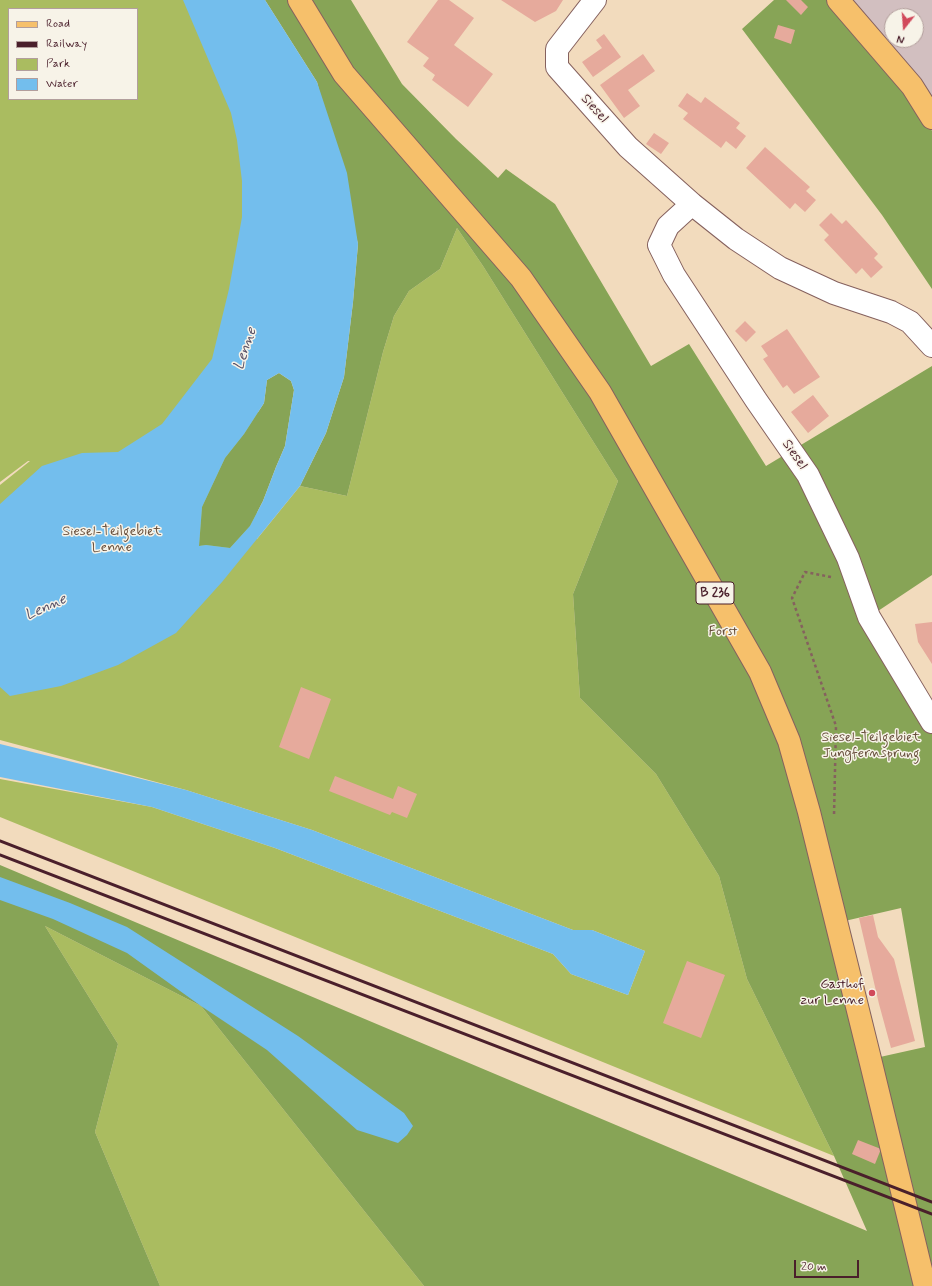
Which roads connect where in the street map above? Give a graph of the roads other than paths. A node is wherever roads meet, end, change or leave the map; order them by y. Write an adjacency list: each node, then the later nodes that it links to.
1 (299, 0): 8 (main road, B 236)
2 (595, 0): 5 (street, Siesel)
3 (838, 0): 4 (main road)
4 (932, 118)
5 (692, 204): 6 (street, Siesel); 7 (street, Siesel)
6 (932, 346)
7 (932, 722)
8 (924, 1286)

